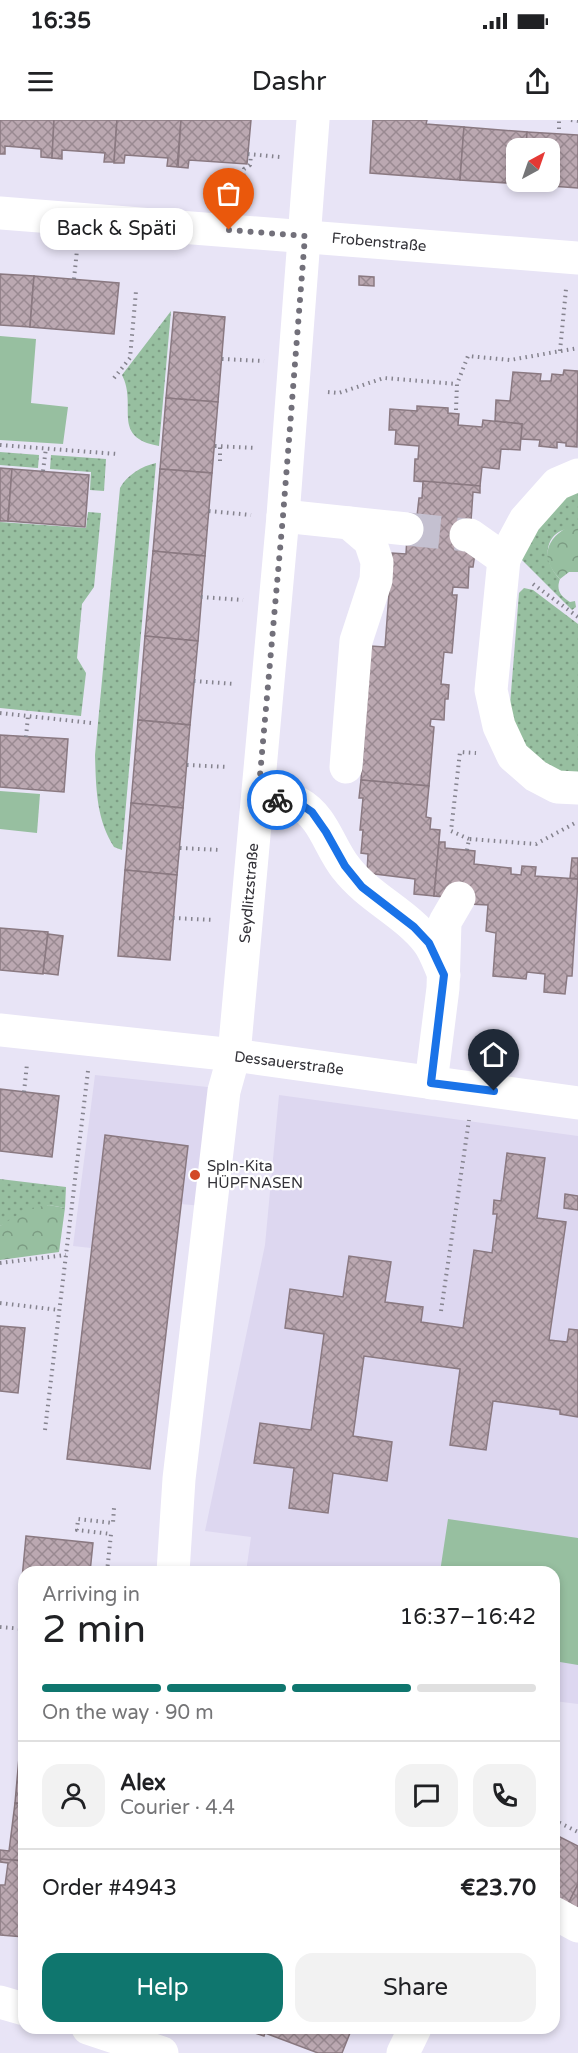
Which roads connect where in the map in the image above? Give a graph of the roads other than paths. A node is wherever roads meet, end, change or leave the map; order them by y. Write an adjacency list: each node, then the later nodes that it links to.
1 (314, 120): 3 (street, Seydlitzstraße)
2 (0, 213): 3 (street, Frobenstraße)
3 (305, 236): 4 (street, Frobenstraße); 6 (street, Seydlitzstraße)
4 (572, 272)
5 (578, 475): 10 (street)
6 (283, 516): 7 (street); 13 (street, Seydlitzstraße)
7 (349, 523): 8 (street); 11 (street)
8 (407, 529)
9 (466, 535): 10 (street)
10 (504, 559): 12 (street)
11 (346, 767)
12 (578, 788)
13 (258, 798): 15 (street); 17 (street, Seydlitzstraße)
14 (459, 898): 15 (street)
15 (444, 975): 18 (street)
16 (0, 1030): 17 (street, Dessauerstraße)
17 (234, 1055): 18 (street, Dessauerstraße); 20 (street, Seydlitzstraße)
18 (431, 1083): 19 (street, Dessauerstraße)
19 (578, 1102)
20 (173, 1566)
21 (560, 1916): 22 (street)
22 (578, 1926)
23 (0, 2002): 24 (street)
24 (18, 2007)
25 (412, 2034): 28 (street)
26 (99, 2035): 27 (street)
27 (162, 2053)
28 (404, 2053)

